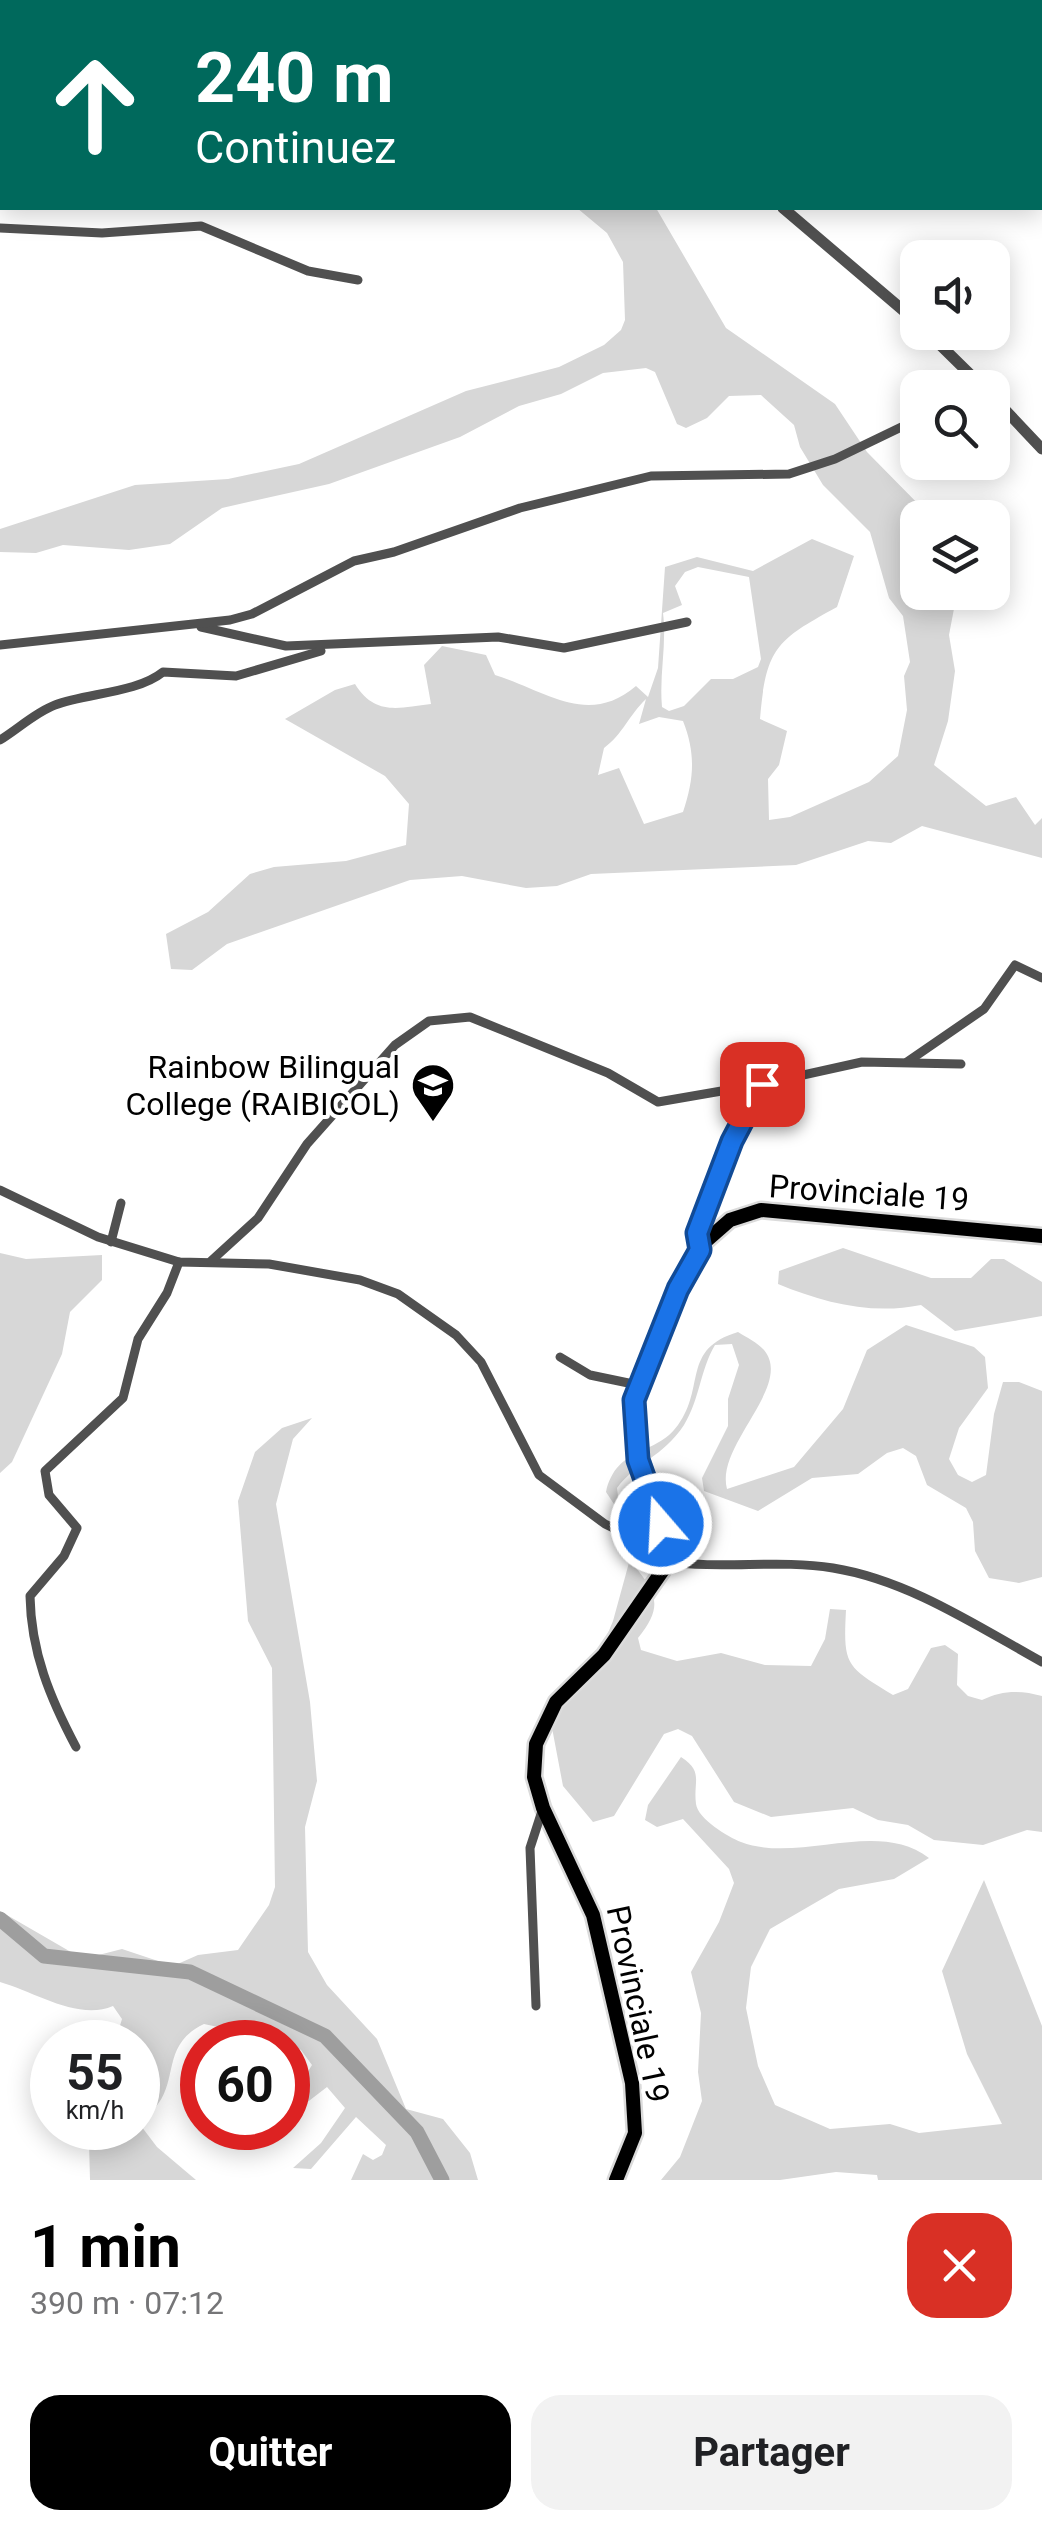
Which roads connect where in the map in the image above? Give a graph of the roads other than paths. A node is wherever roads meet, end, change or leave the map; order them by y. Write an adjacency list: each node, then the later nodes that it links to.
1 (785, 210): 4 (street)
2 (0, 228): 3 (street)
3 (358, 280)
4 (900, 308)
5 (946, 350): 6 (street)
6 (966, 370)
7 (1010, 420): 9 (street)
8 (900, 428): 11 (street)
9 (1042, 449)
10 (687, 622): 13 (street)
11 (192, 625): 12 (street); 13 (street)
12 (0, 645)
13 (325, 648): 14 (street)
14 (0, 740)
15 (1042, 978): 16 (street)
16 (906, 1062): 17 (street); 18 (street)
17 (960, 1064)
18 (762, 1084): 23 (street); 25 (street)
19 (0, 1190): 22 (street)
20 (121, 1203): 22 (street)
21 (1042, 1236): 23 (main road, Provinciale 19)
22 (111, 1242): 24 (street)
23 (700, 1250): 27 (main road, Provinciale 19)
24 (179, 1262): 25 (street); 30 (street)
25 (208, 1262): 28 (street)
26 (560, 1356): 27 (street)
27 (638, 1386): 28 (main road, Provinciale 19)
28 (665, 1557): 29 (street); 31 (main road, Provinciale 19)
29 (1042, 1662)
30 (76, 1747)
31 (543, 1808): 32 (street); 33 (main road, Provinciale 19)
32 (536, 2006)
33 (616, 2180)

